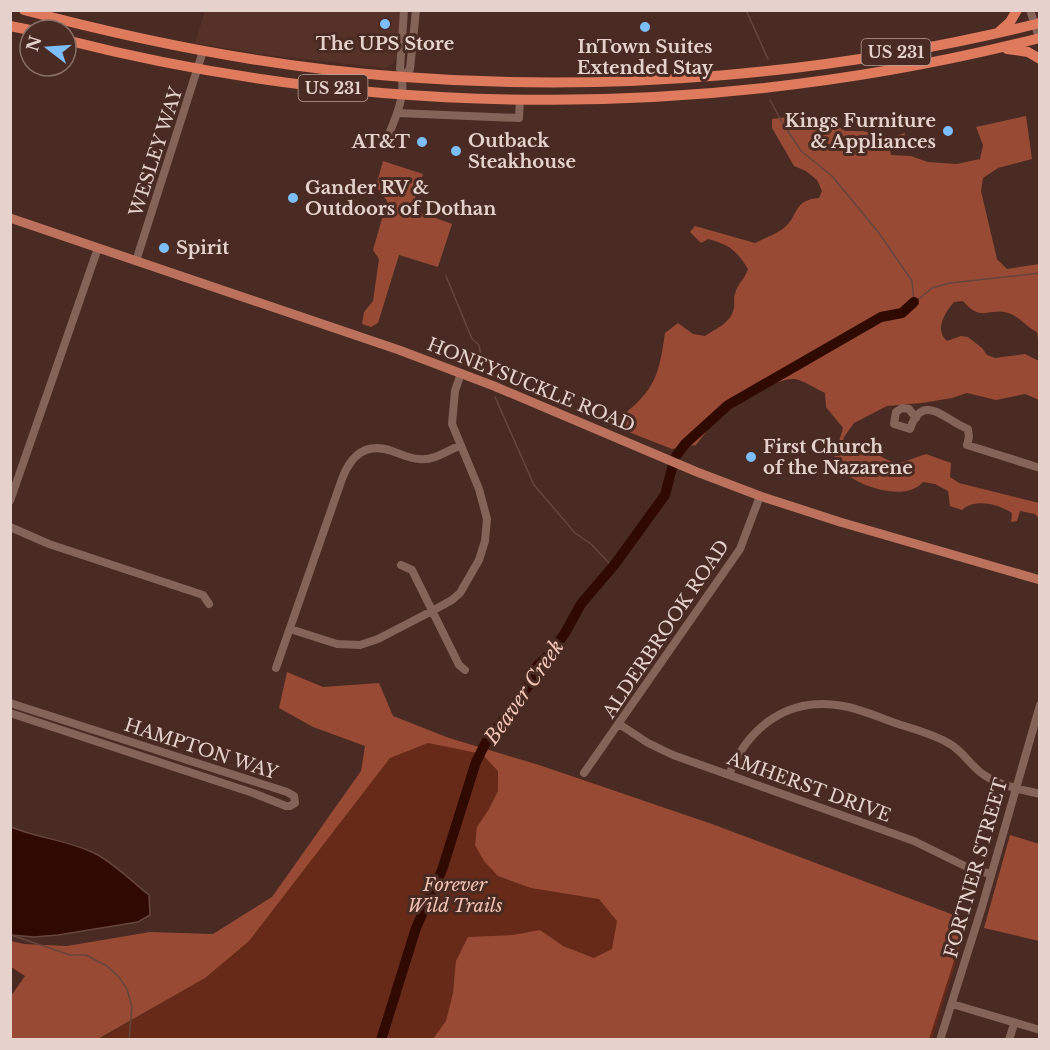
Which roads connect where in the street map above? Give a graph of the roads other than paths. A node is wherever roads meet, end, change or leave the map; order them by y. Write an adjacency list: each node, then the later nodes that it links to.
1 (24, 10): 11 (highway, US 231)
2 (404, 10): 15 (street)
3 (416, 10): 15 (street)
4 (1017, 10): 7 (highway)
5 (1030, 10): 6 (street)
6 (1037, 23): 7 (highway, US 231); 8 (street)
7 (998, 33): 14 (highway, US 231)
8 (1039, 39): 10 (highway, US 231)
9 (78, 43): 13 (highway, US 231)
10 (998, 48): 12 (highway); 17 (highway, US 231)
11 (203, 51): 13 (street, WESLEY WAY); 15 (highway, US 231)
12 (1040, 59)
13 (199, 69): 18 (highway, US 231); 25 (street, WESLEY WAY)
14 (717, 75): 16 (highway, US 231); 17 (highway)
15 (403, 77): 16 (highway, US 231); 18 (street)
16 (682, 78): 19 (highway)
17 (694, 94): 19 (highway, US 231)
18 (402, 95): 20 (highway, US 231); 21 (street)
19 (665, 96): 20 (highway, US 231)
20 (520, 100): 21 (street)
21 (397, 113): 22 (street)
22 (386, 141)
23 (10, 218): 24 (main road, HONEYSUCKLE ROAD)
24 (98, 248): 25 (main road, HONEYSUCKLE ROAD); 31 (street)
25 (136, 261): 26 (main road, HONEYSUCKLE ROAD)
26 (461, 373): 28 (street); 30 (main road, HONEYSUCKLE ROAD)
27 (916, 418): 29 (street)
28 (459, 446): 36 (street); 37 (street)
29 (1040, 468)
30 (760, 496): 34 (main road, HONEYSUCKLE ROAD); 43 (street, ALDERBROOK ROAD)
31 (10, 501)
32 (10, 526): 35 (street)
33 (401, 565): 36 (street)
34 (1040, 580)
35 (209, 604)
36 (432, 611): 37 (street); 39 (street)
37 (290, 629): 38 (street)
38 (276, 668)
39 (465, 670)
40 (10, 703): 42 (street, HAMPTON WAY)
41 (1040, 705): 46 (street, FORTNER STREET)
42 (10, 713)
43 (619, 724): 44 (street, ALDERBROOK ROAD); 45 (street, AMHERST DRIVE)
44 (584, 773)
45 (729, 775): 46 (street); 48 (street, AMHERST DRIVE)
46 (1016, 787): 47 (street); 48 (street, FORTNER STREET)
47 (1040, 794)
48 (991, 874): 49 (street, FORTNER STREET)
49 (952, 1004): 50 (street); 52 (street, FORTNER STREET)
50 (1014, 1024): 51 (street); 53 (street)
51 (1040, 1030)
52 (940, 1040)
53 (1009, 1040)

